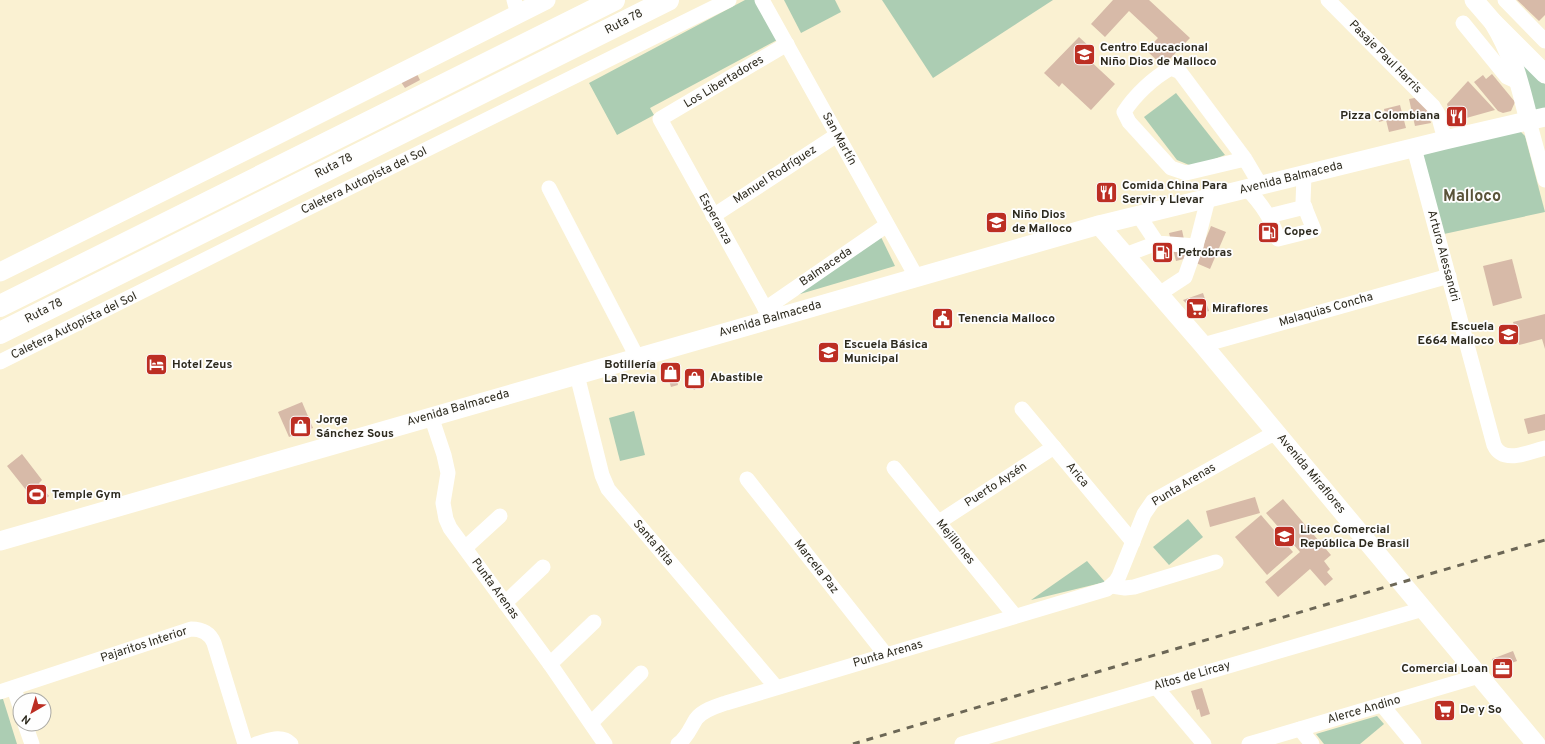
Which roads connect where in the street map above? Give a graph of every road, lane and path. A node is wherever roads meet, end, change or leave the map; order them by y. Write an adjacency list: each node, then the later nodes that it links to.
1 (614, 0): 38 (highway, Ruta 78)
2 (668, 0): 43 (highway, Ruta 78)
3 (729, 0): 50 (street, Caletera Autopista del Sol)
4 (762, 0): 14 (street, San Martín)
5 (1328, 0): 20 (street, Pasaje Paul Harris)
6 (1474, 0): 11 (main road)
7 (1492, 0): 9 (street)
8 (538, 2): 10 (main road)
9 (1506, 2): 13 (street)
10 (516, 7): 37 (main road)
11 (1493, 22): 15 (main road); 16 (main road)
12 (1463, 23): 16 (street)
13 (1545, 41)
14 (787, 44): 17 (street, Los Libertadores); 19 (street, San Martín)
15 (1545, 74)
16 (1520, 83): 18 (main road)
17 (660, 119): 29 (street, Esperanza)
18 (1537, 119): 20 (main road, Avenida Balmaceda); 24 (street)
19 (837, 135): 29 (street, Manuel Rodríguez); 32 (street, San Martín)
20 (1445, 140): 21 (main road, Avenida Balmaceda)
21 (1414, 148): 23 (main road, Avenida Balmaceda); 39 (street, Arturo Alessandri)
22 (1245, 159): 22 (street); 25 (street)
23 (1304, 175): 25 (main road, Avenida Balmaceda); 28 (street)
24 (1545, 180)
25 (1254, 187): 27 (main road, Avenida Balmaceda); 31 (street)
26 (549, 188): 49 (street)
27 (1208, 198): 30 (main road, Avenida Balmaceda); 35 (street)
28 (1305, 208): 31 (street); 31 (street)
29 (713, 216): 45 (street, Esperanza)
30 (1138, 216): 33 (main road, Avenida Balmaceda); 34 (street)
31 (1269, 216)
32 (887, 225): 40 (street, San Martín); 45 (street, Balmaceda)
33 (1099, 225): 36 (main road, Avenida Miraflores); 40 (main road, Avenida Balmaceda)
34 (1157, 243): 35 (street); 36 (street)
35 (1196, 246): 41 (street)
36 (1125, 255): 41 (main road, Avenida Miraflores)
37 (0, 272)
38 (67, 273): 42 (highway); 44 (highway, Ruta 78)
39 (1449, 276): 48 (street, Malaquias Concha); 56 (street, Arturo Alessandri)
40 (916, 278): 45 (main road, Avenida Balmaceda)
41 (1159, 294): 48 (main road, Avenida Miraflores)
42 (0, 297)
43 (56, 305): 46 (highway, Ruta 78); 47 (highway)
44 (0, 306)
45 (768, 314): 49 (main road, Avenida Balmaceda)
46 (0, 333)
47 (0, 342)
48 (1203, 344): 54 (main road, Avenida Miraflores)
49 (637, 357): 51 (main road, Avenida Balmaceda)
50 (0, 362)
51 (577, 375): 53 (main road, Avenida Balmaceda); 75 (street, Santa Rita)
52 (1022, 409): 55 (street, Arica)
53 (431, 416): 61 (main road, Avenida Balmaceda); 63 (street, Punta Arenas)
54 (1276, 432): 62 (street, Punta Arenas); 68 (main road, Avenida Miraflores)
55 (1054, 447): 60 (street, Puerto Aysén); 62 (street, Arica)
56 (1545, 448)
57 (894, 468): 60 (street, Mejillones)
58 (747, 479): 71 (street, Marcela Paz)
59 (500, 516): 63 (street)
60 (939, 522): 69 (street, Mejillones)
61 (0, 541)
62 (1133, 542): 66 (street, Punta Arenas)
63 (465, 548): 67 (street, Punta Arenas)
64 (1216, 562): 66 (street, Punta Arenas)
65 (543, 567): 67 (street)
66 (1112, 586): 69 (street, Punta Arenas)
67 (505, 603): 72 (street, Punta Arenas)
68 (1423, 609): 74 (main road, Avenida Miraflores); 76 (street, Altos de Lircay)
69 (1015, 616): 71 (street, Punta Arenas)
70 (594, 622): 72 (street)
71 (886, 655): 75 (street, Punta Arenas)
72 (550, 664): 79 (street, Punta Arenas)
73 (641, 673): 79 (street)
74 (1479, 676): 78 (street, Alerce Andino); 93 (main road, Avenida Miraflores)
75 (776, 687): 87 (street, Punta Arenas)
76 (1156, 687): 88 (street, Altos de Lircay); 89 (street)
77 (7, 690): 83 (street, Pajaritos Interior)
78 (1382, 705): 80 (street, Alerce Andino); 92 (street)
79 (591, 723): 86 (street, Punta Arenas)
80 (1300, 729): 90 (street, Alerce Andino); 91 (street)
81 (28, 732): 82 (street)
82 (32, 744)
83 (245, 744)
84 (256, 744): 85 (street)
85 (291, 744)
86 (605, 744)
87 (678, 744)
88 (962, 744)
89 (1204, 744)
90 (1250, 744)
91 (1312, 744)
92 (1414, 744)
93 (1536, 744)

